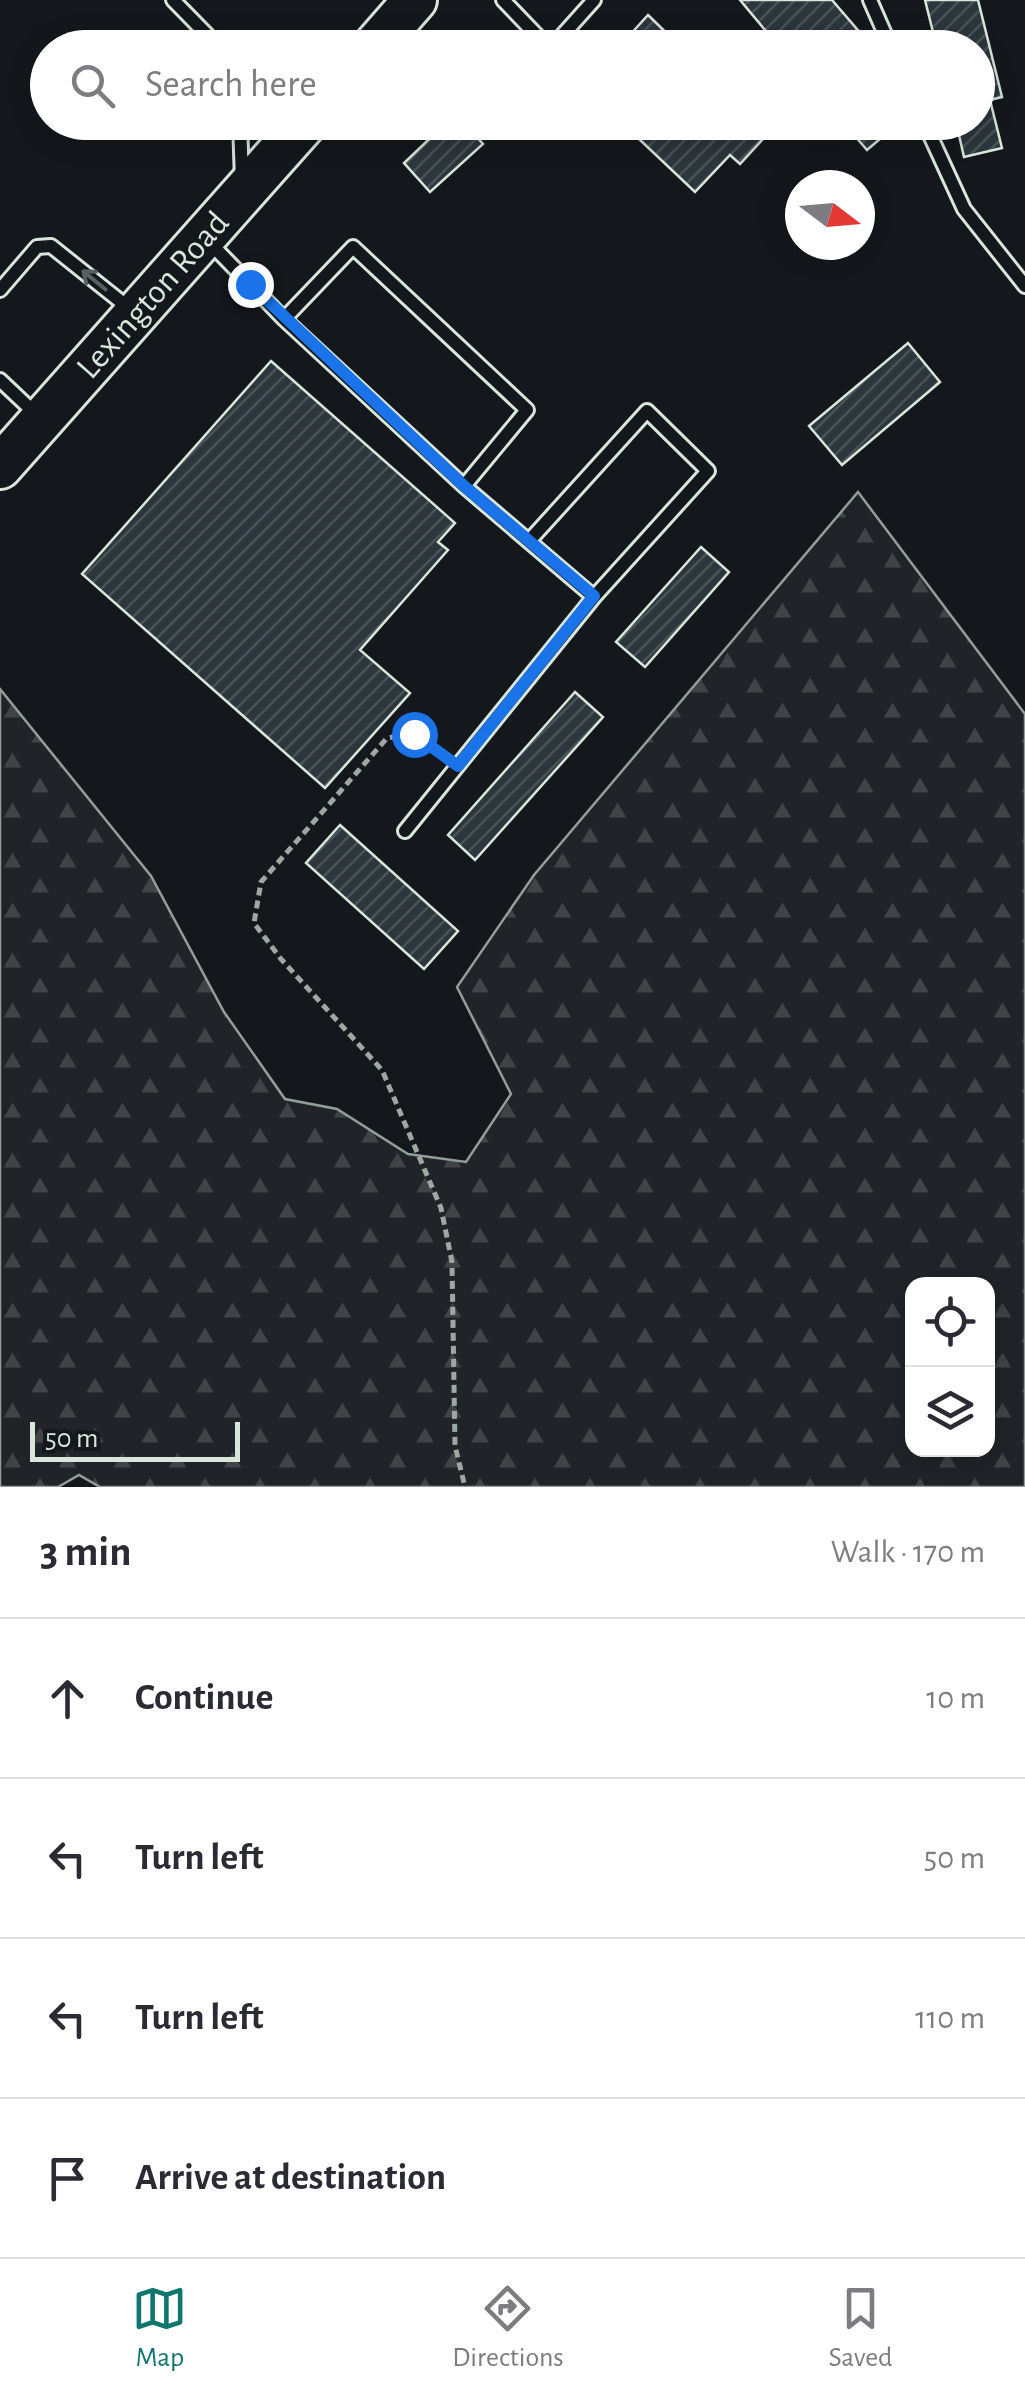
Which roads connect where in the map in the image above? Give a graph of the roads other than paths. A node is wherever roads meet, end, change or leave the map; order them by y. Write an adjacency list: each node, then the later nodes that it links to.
1 (173, 0): 6 (lane)
2 (415, 0): 7 (highway)
3 (502, 0): 8 (lane)
4 (594, 0): 9 (lane)
5 (870, 0): 10 (lane)
6 (202, 30)
7 (389, 30)
8 (532, 30)
9 (566, 30)
10 (883, 30)
11 (240, 140): 14 (lane)
12 (290, 140): 14 (highway, Lexington Road)
13 (932, 140): 16 (lane)
14 (242, 195): 15 (highway, Lexington Road)
15 (204, 238): 18 (highway, Lexington Road); 19 (lane)
16 (1025, 286)
17 (0, 290): 18 (lane, one-way to 17)
18 (136, 314): 21 (highway, Lexington Road)
19 (284, 319): 23 (lane); 23 (lane)
20 (0, 380): 21 (lane)
21 (42, 420): 22 (highway, Lexington Road)
22 (0, 467)
23 (464, 486): 24 (lane)
24 (529, 541): 25 (lane); 25 (lane)
25 (594, 596): 26 (lane)
26 (405, 831)

